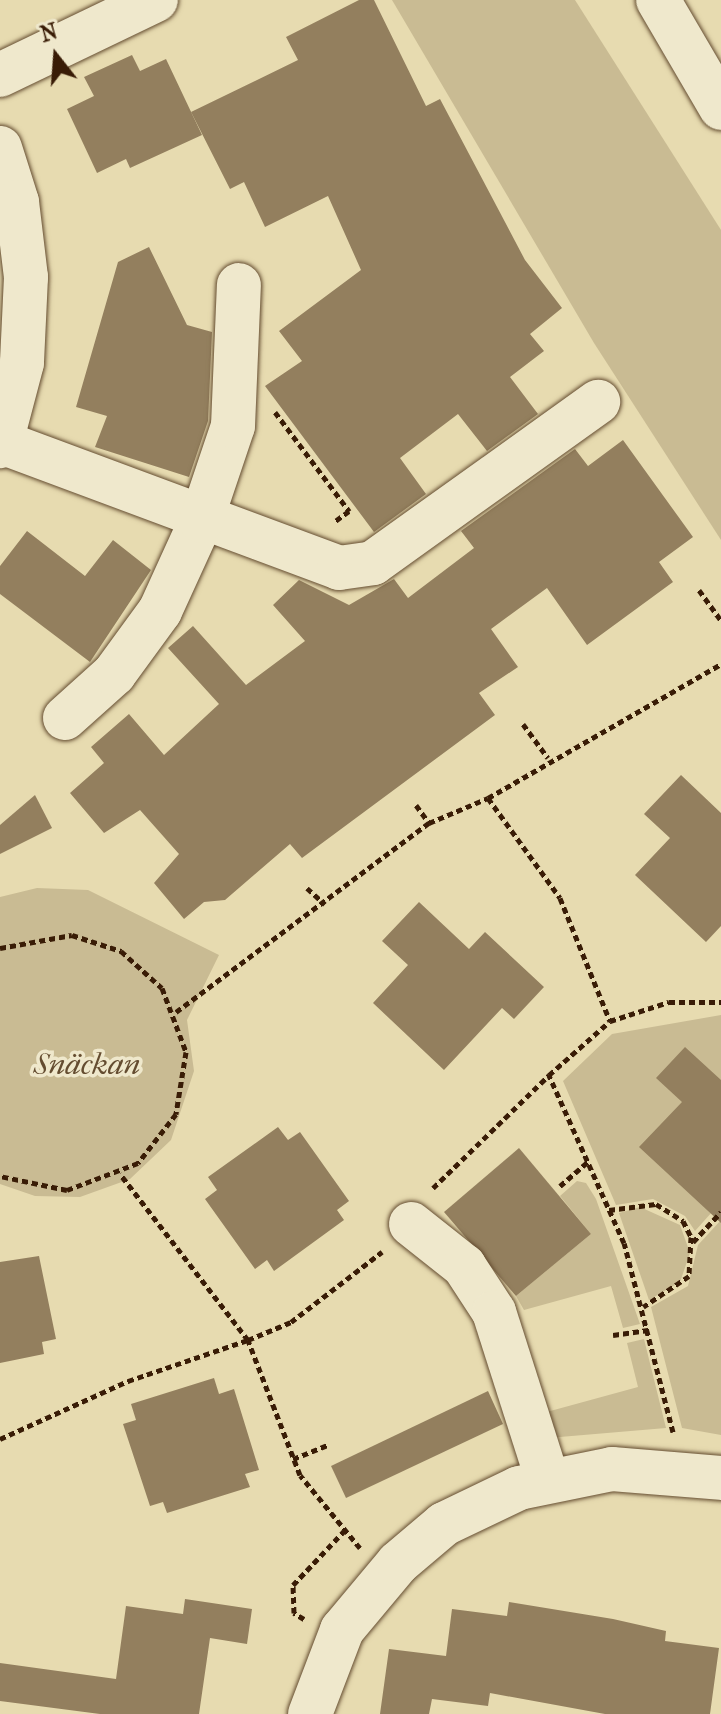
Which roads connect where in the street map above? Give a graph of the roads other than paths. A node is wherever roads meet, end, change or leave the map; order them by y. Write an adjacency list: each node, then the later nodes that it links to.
1 (156, 0): 3 (street)
2 (658, 0): 4 (street)
3 (0, 75)
4 (721, 108)
5 (0, 148): 8 (street)
6 (239, 285): 9 (street)
7 (598, 402): 9 (street)
8 (1, 444): 9 (street)
9 (201, 521): 10 (street)
10 (65, 718)
11 (411, 1224): 13 (street)
12 (721, 1478): 13 (street)
13 (548, 1481): 14 (street)
14 (310, 1714)

